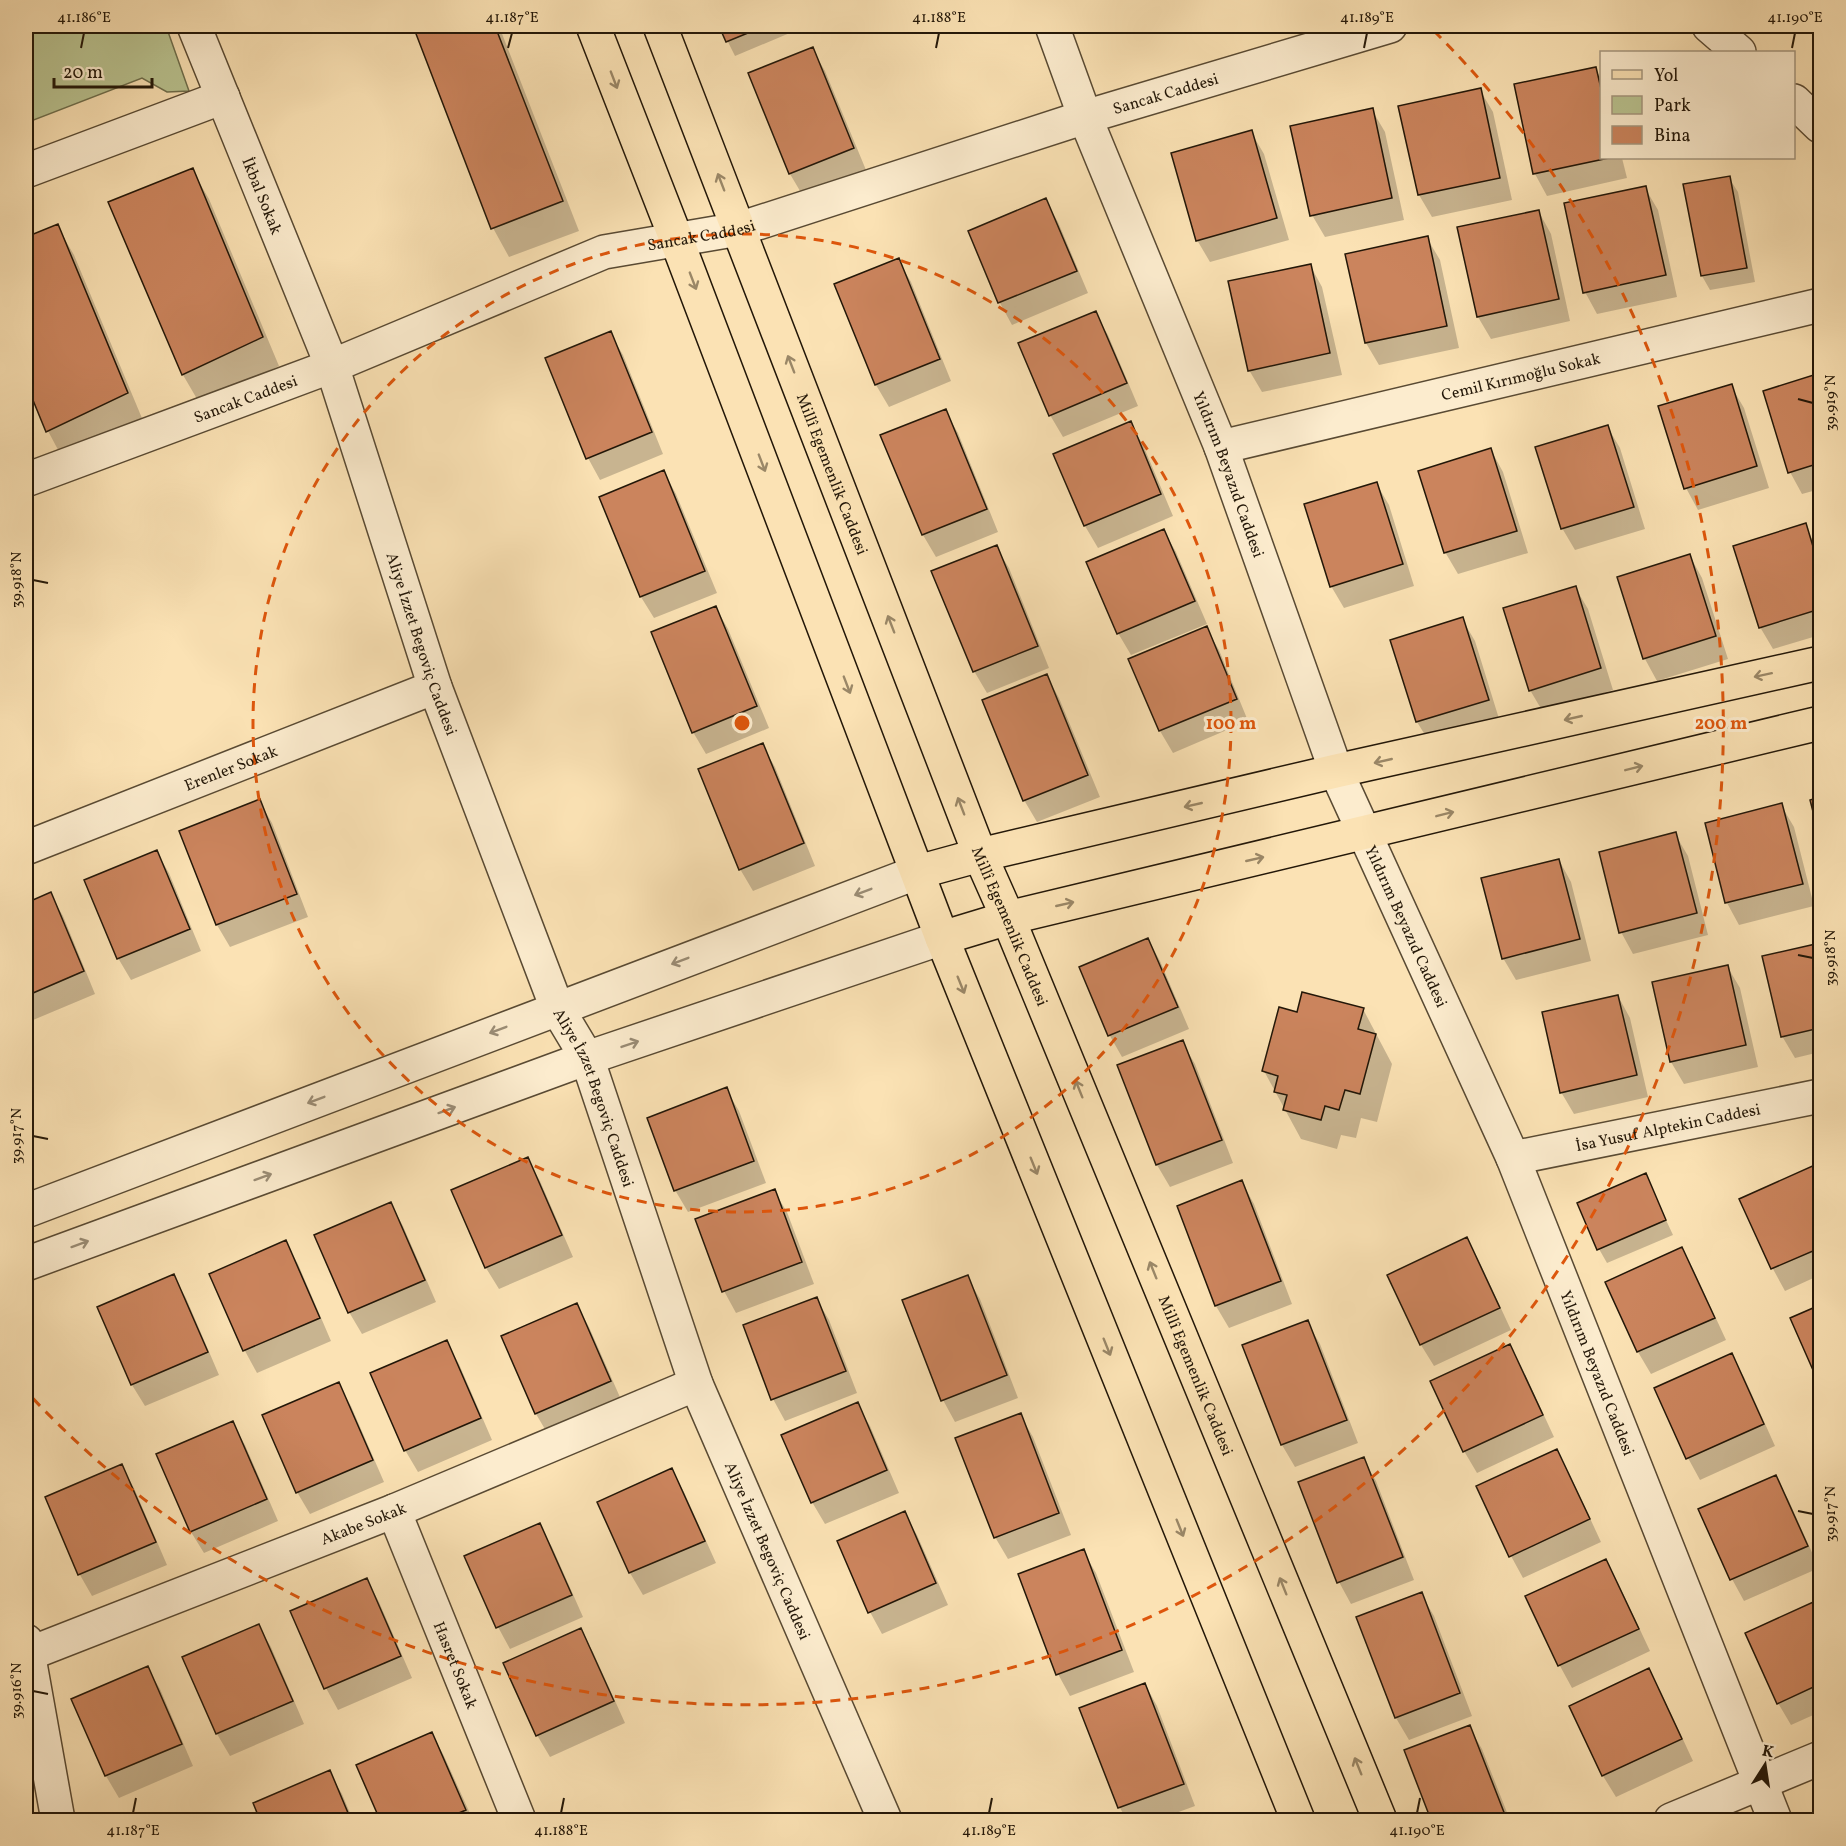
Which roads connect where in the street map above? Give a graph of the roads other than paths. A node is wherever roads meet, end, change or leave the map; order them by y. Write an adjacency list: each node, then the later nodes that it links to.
1 (194, 26): 8 (street, İkbal Sokak)
2 (593, 26): 14 (main road, one-way to 14)
3 (660, 26): 13 (main road, Millî Egemenlik Caddesi, one-way to 3)
4 (1052, 26): 10 (street, Yıldırım Beyazıd Caddesi)
5 (1390, 26): 10 (street, Sancak Caddesi)
6 (1709, 26): 7 (street)
7 (1738, 51)
8 (223, 97): 12 (street); 16 (street, İkbal Sokak)
9 (1795, 102): 11 (street)
10 (1085, 117): 13 (street, Sancak Caddesi); 17 (street, Yıldırım Beyazıd Caddesi)
11 (1821, 126)
12 (26, 171)
13 (739, 229): 14 (street, Sancak Caddesi); 25 (main road, Millî Egemenlik Caddesi, one-way to 13)
14 (677, 241): 16 (street, Sancak Caddesi); 26 (main road, one-way to 26)
15 (1821, 305): 17 (street, Cemil Kırımoğlu Sokak)
16 (332, 366): 18 (street, Sancak Caddesi); 20 (street, Aliye İzzet Begoviç Caddesi)
17 (1221, 447): 22 (street, Yıldırım Beyazıd Caddesi)
18 (26, 480)
19 (1821, 663): 22 (main road, one-way to 22)
20 (435, 687): 24 (street, Erenler Sokak); 29 (street, Aliye İzzet Begoviç Caddesi)
21 (1821, 723): 23 (main road, one-way to 21)
22 (1336, 771): 23 (street, Yıldırım Beyazıd Caddesi); 25 (main road, one-way to 25)
23 (1364, 833): 27 (main road, one-way to 23); 32 (street, Yıldırım Beyazıd Caddesi)
24 (26, 848)
25 (980, 855): 26 (main road); 27 (main road, Millî Egemenlik Caddesi)
26 (918, 872): 28 (main road); 29 (street, one-way to 29)
27 (1008, 918): 28 (main road); 44 (main road, Millî Egemenlik Caddesi, one-way to 27)
28 (942, 938): 30 (street, one-way to 28); 43 (main road, one-way to 43)
29 (557, 1008): 30 (street, Aliye İzzet Begoviç Caddesi); 33 (street, one-way to 33)
30 (587, 1058): 34 (street, one-way to 30); 35 (street, Aliye İzzet Begoviç Caddesi)
31 (1821, 1096): 32 (street, İsa Yusuf Alptekin Caddesi)
32 (1514, 1158): 39 (street, Yıldırım Beyazıd Caddesi)
33 (26, 1210)
34 (26, 1264)
35 (696, 1384): 36 (street, Akabe Sokak); 42 (street, Aliye İzzet Begoviç Caddesi)
36 (394, 1511): 37 (street, Akabe Sokak); 41 (street, Hasret Sokak)
37 (26, 1650): 40 (street)
38 (1821, 1758): 39 (street)
39 (1759, 1783): 45 (street); 46 (street, Yıldırım Beyazıd Caddesi)
40 (57, 1821)
41 (519, 1821)
42 (885, 1821)
43 (1298, 1821)
44 (1380, 1821)
45 (1671, 1821)
46 (1775, 1821)

